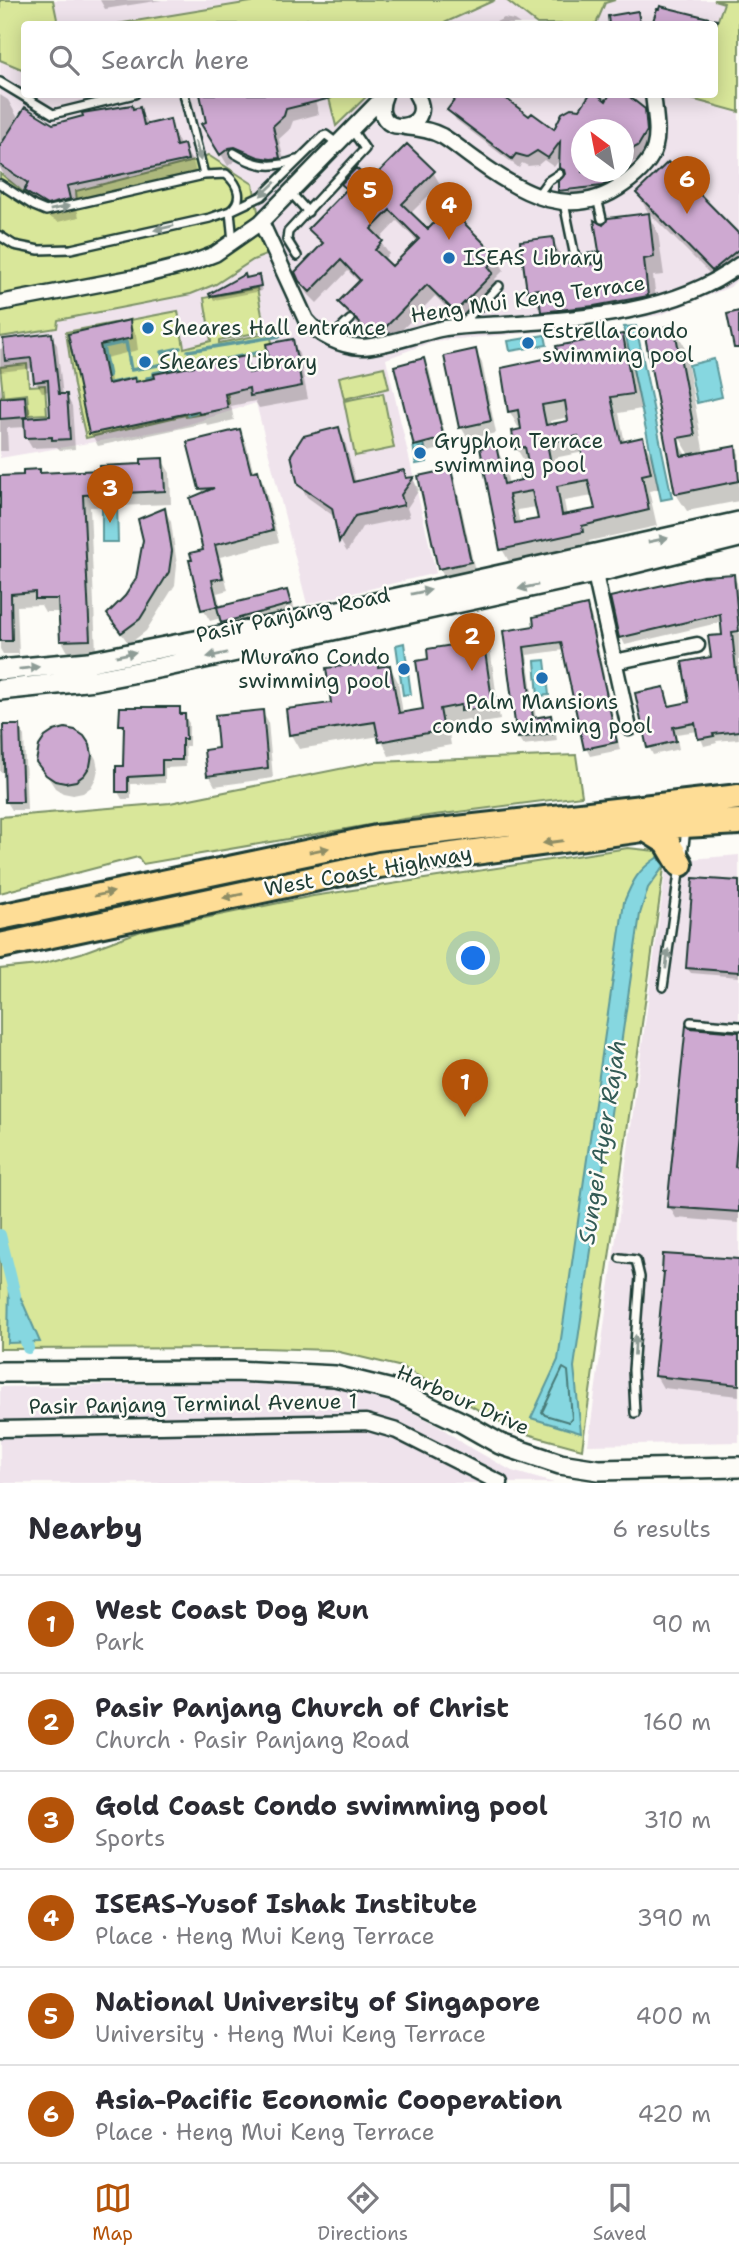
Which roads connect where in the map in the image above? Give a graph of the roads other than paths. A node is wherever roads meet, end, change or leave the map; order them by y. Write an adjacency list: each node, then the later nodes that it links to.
1 (0, 82): 2 (lane)
2 (21, 95)
3 (26, 98): 4 (lane)
4 (119, 98)
5 (185, 98): 18 (lane, one-way to 18)
6 (382, 98): 11 (street)
7 (384, 98): 10 (street)
8 (653, 98): 21 (street)
9 (419, 100): 12 (street); 13 (street)
10 (388, 122): 11 (street); 12 (street)
11 (357, 125): 14 (street); 27 (lane)
12 (405, 127): 13 (street)
13 (440, 135): 23 (street)
14 (338, 144): 16 (lane); 22 (street)
15 (234, 153): 16 (lane)
16 (299, 158): 26 (lane, one-way to 26)
17 (559, 174): 23 (lane)
18 (204, 175): 20 (lane, one-way to 18); 26 (lane)
19 (618, 182): 21 (lane)
20 (0, 184)
21 (622, 186): 24 (street)
22 (290, 192): 27 (lane); 29 (street)
23 (536, 197): 25 (street)
24 (597, 197): 25 (street); 28 (lane)
25 (564, 204): 33 (lane)
26 (230, 211): 30 (lane, one-way to 30); 31 (lane)
27 (308, 212): 32 (lane)
28 (602, 219)
29 (261, 222): 31 (street); 39 (street, Heng Mui Keng Terrace)
30 (0, 236)
31 (233, 243): 36 (street)
32 (297, 256)
33 (599, 257)
34 (739, 265): 38 (street, Heng Mui Keng Terrace)
35 (499, 286): 38 (lane)
36 (0, 303)
37 (350, 320): 39 (lane)
38 (459, 327): 39 (street, Heng Mui Keng Terrace)
39 (331, 339)
40 (739, 522): 42 (main road, Pasir Panjang Road, one-way to 40)
41 (739, 537): 42 (main road, Pasir Panjang Road)
42 (593, 563): 43 (main road, Pasir Panjang Road); 45 (street)
43 (331, 622): 46 (main road, Pasir Panjang Road, one-way to 43); 47 (main road, Pasir Panjang Road, one-way to 47)
44 (696, 645): 45 (street)
45 (614, 662): 48 (street)
46 (0, 670)
47 (0, 691)
48 (629, 728)
49 (739, 783): 52 (highway)
50 (739, 797): 51 (highway, West Coast Highway)
51 (695, 813): 52 (highway, West Coast Highway); 53 (highway, West Coast Highway); 54 (highway, West Coast Highway); 55 (lane)
52 (553, 817): 56 (highway, West Coast Highway, one-way to 52)
53 (739, 822)
54 (646, 829): 55 (highway); 57 (highway, West Coast Highway, one-way to 57)
55 (680, 864): 58 (lane, one-way to 55)
56 (0, 917)
57 (0, 946)
58 (663, 987)
59 (691, 1022): 60 (lane)
60 (739, 1026)
61 (620, 1258): 63 (lane, one-way to 61)
62 (0, 1372): 65 (main road, Harbour Drive)
63 (635, 1413)
64 (0, 1429): 66 (street, Pasir Panjang Terminal Avenue 1)
65 (739, 1467)
66 (500, 1483)

